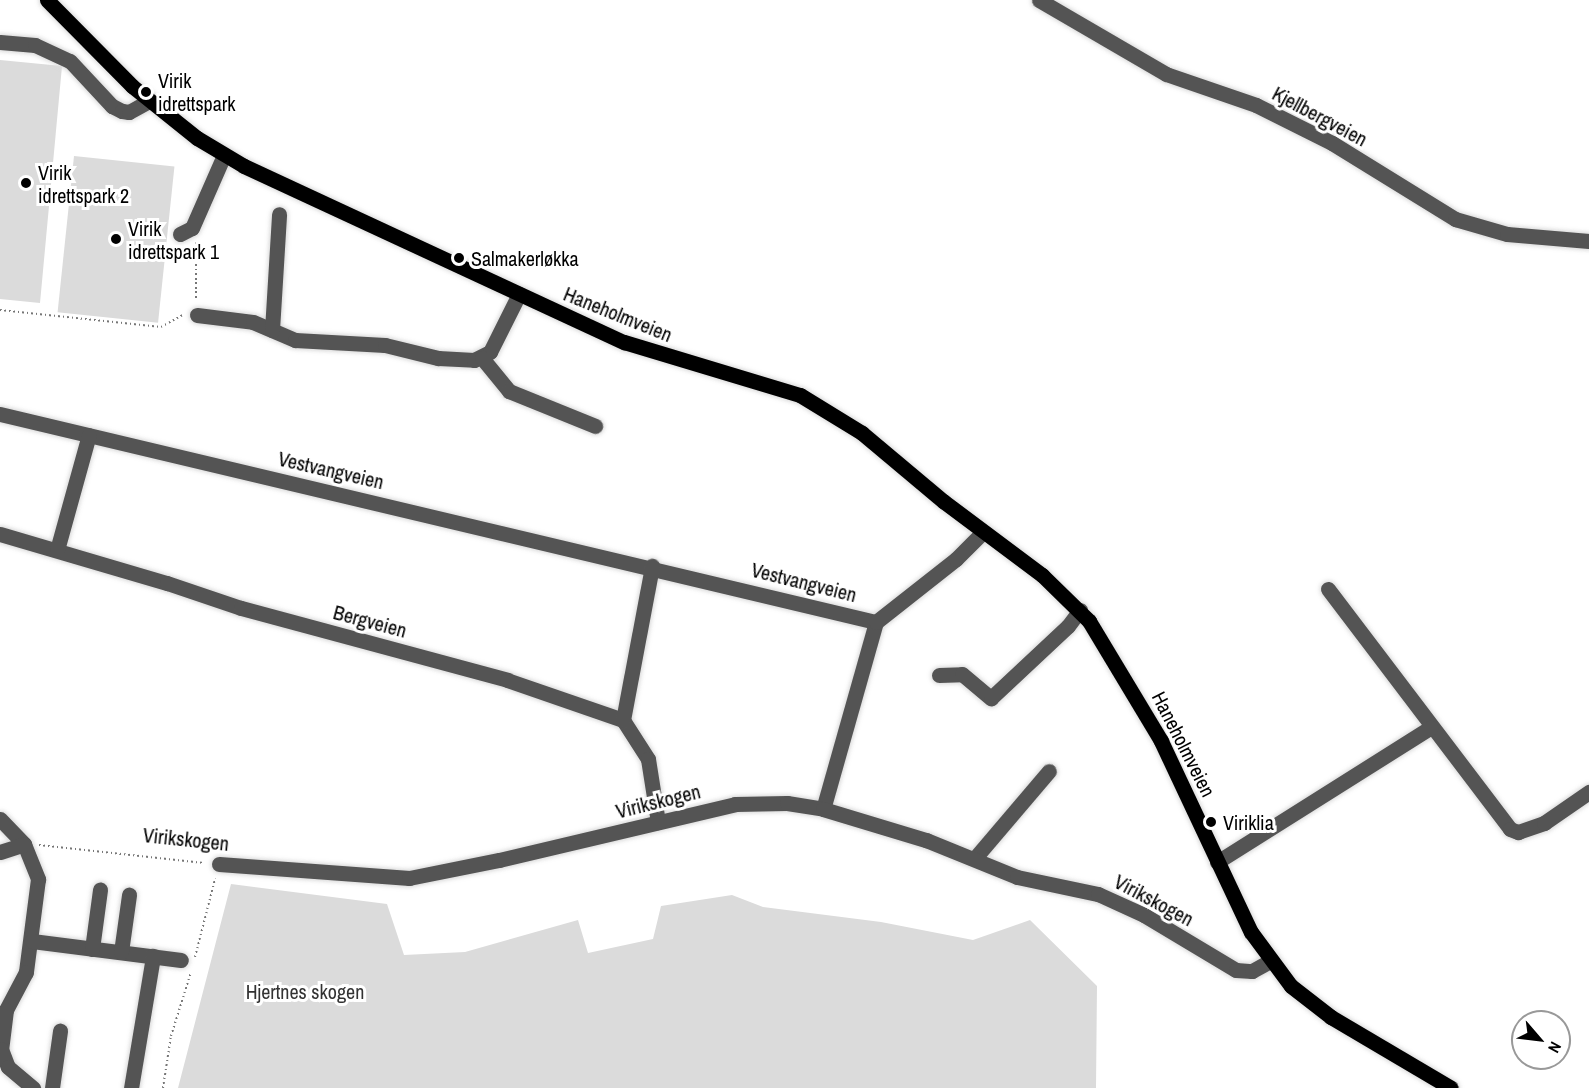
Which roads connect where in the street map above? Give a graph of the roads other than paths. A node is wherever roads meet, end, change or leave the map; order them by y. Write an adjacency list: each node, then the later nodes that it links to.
1 (47, 0): 4 (main road, Haneholmveien)
2 (1039, 0): 8 (street, Kjellbergveien)
3 (0, 42): 4 (street)
4 (149, 101): 5 (main road, Haneholmveien)
5 (224, 155): 7 (street); 9 (main road, Haneholmveien)
6 (279, 214): 11 (street)
7 (186, 231)
8 (1589, 241)
9 (519, 294): 12 (street); 16 (main road, Haneholmveien)
10 (197, 315): 11 (street)
11 (272, 330): 12 (street)
12 (482, 358): 14 (street)
13 (0, 414): 15 (street, Vestvangveien)
14 (595, 426)
15 (89, 435): 18 (street); 19 (street, Vestvangveien)
16 (983, 532): 21 (main road, Haneholmveien); 22 (street, Vestvangveien)
17 (0, 534): 18 (street, Bergveien)
18 (57, 550): 24 (street, Bergveien)
19 (652, 566): 22 (street, Vestvangveien); 24 (street)
20 (1328, 589): 25 (street)
21 (1080, 610): 23 (street); 34 (main road, Haneholmveien)
22 (876, 622): 28 (street, Vestvangveien)
23 (939, 675)
24 (623, 720): 30 (street)
25 (1430, 728): 27 (street); 34 (street)
26 (1049, 771): 33 (street)
27 (1589, 792)
28 (823, 809): 30 (street, Virikskogen); 33 (street, Virikskogen)
29 (0, 819): 31 (street)
30 (658, 822): 35 (street, Virikskogen)
31 (24, 844): 32 (street); 38 (street)
32 (0, 852)
33 (975, 858): 43 (street, Virikskogen)
34 (1217, 862): 43 (main road, Haneholmveien)
35 (219, 864)
36 (100, 890): 39 (street)
37 (129, 895): 40 (street)
38 (32, 941): 39 (street); 44 (street)
39 (92, 949): 40 (street)
40 (121, 952): 41 (street)
41 (153, 956): 42 (street); 50 (street)
42 (181, 960)
43 (1270, 961): 47 (main road, Haneholmveien)
44 (3, 1009): 46 (street)
45 (60, 1031): 49 (street)
46 (2, 1059): 48 (street)
47 (1433, 1084): 51 (main road, Haneholmveien)
48 (33, 1088)
49 (52, 1088)
50 (131, 1088)
51 (1451, 1088)

